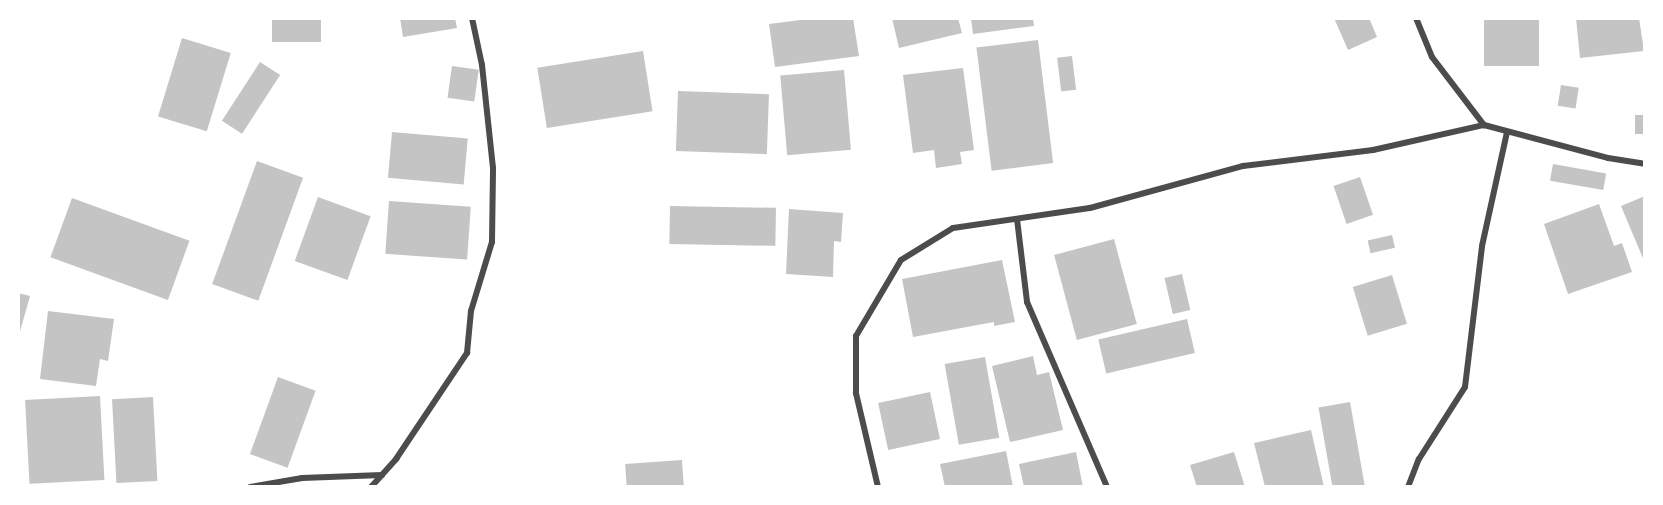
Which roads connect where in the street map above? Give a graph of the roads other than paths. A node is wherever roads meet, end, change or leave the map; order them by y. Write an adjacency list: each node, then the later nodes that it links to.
1 (472, 18): 7 (street)
2 (1416, 18): 3 (street)
3 (1484, 125): 4 (street); 6 (street)
4 (1507, 132): 5 (street); 12 (street)
5 (1645, 165)
6 (1017, 219): 10 (street); 11 (street)
7 (382, 474): 8 (street); 9 (street)
8 (250, 487)
9 (371, 487)
10 (878, 487)
11 (1107, 487)
12 (1408, 487)

